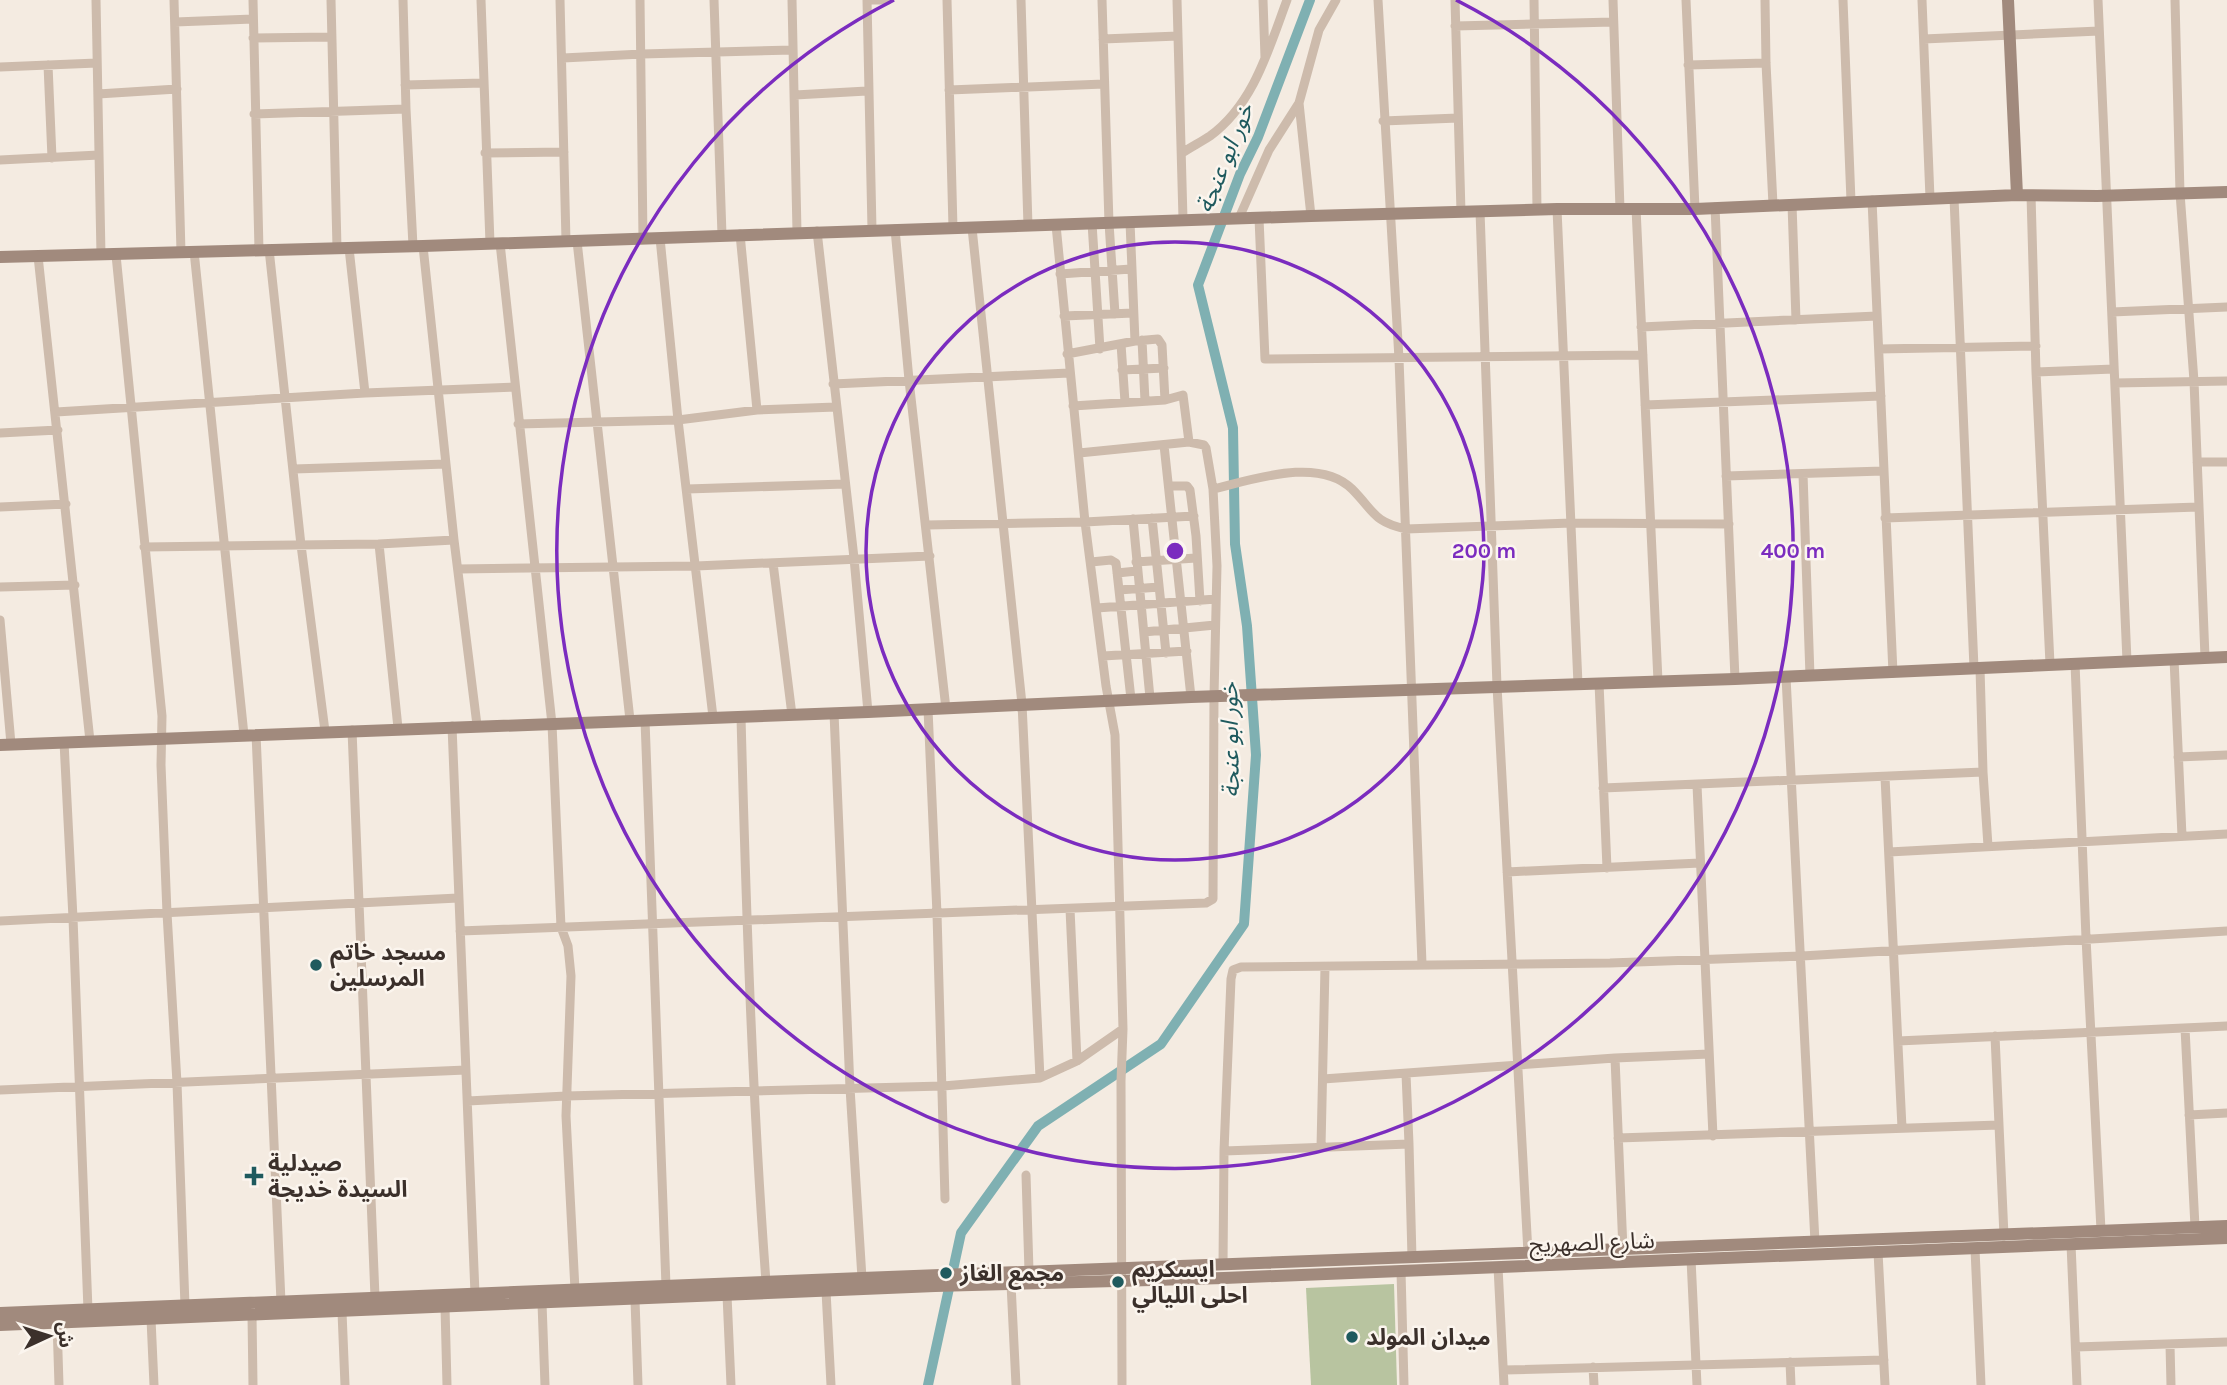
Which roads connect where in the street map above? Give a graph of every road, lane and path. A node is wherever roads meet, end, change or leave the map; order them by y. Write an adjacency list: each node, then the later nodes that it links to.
1 (96, 0): 48 (street)
2 (174, 0): 32 (street)
3 (253, 0): 31 (street)
4 (331, 0): 39 (street)
5 (403, 0): 55 (street)
6 (481, 0): 53 (street)
7 (560, 0): 46 (street)
8 (640, 0): 45 (street)
9 (714, 0): 44 (street)
10 (792, 0): 43 (street)
11 (867, 0): 12 (street); 59 (street)
12 (888, 0)
13 (947, 0): 58 (street)
14 (1021, 0): 56 (street)
15 (1102, 0): 41 (street)
16 (1177, 0): 38 (street)
17 (1263, 0): 47 (street)
18 (1287, 0): 47 (street)
19 (1336, 0): 62 (street)
20 (1378, 0): 67 (street)
21 (1455, 0): 35 (street)
22 (1534, 0): 34 (street)
23 (1613, 0): 33 (street)
24 (1686, 0): 51 (street)
25 (1765, 0): 49 (street)
26 (1843, 0): 82 (street)
27 (1922, 0): 42 (street)
28 (2008, 0): 37 (street)
29 (2098, 0): 36 (street)
30 (2175, 0): 75 (street)
31 (253, 19): 32 (street); 40 (street)
32 (175, 22): 57 (street)
33 (1613, 22): 34 (street); 89 (street)
34 (1535, 24): 35 (street); 87 (street)
35 (1455, 26): 66 (street)
36 (2099, 31): 37 (street); 78 (street)
37 (2010, 34): 42 (street); 76 (street)
38 (1178, 36): 41 (street); 70 (street)
39 (331, 37): 40 (street); 64 (street)
40 (253, 38): 65 (street)
41 (1103, 39): 54 (street)
42 (1924, 39): 79 (street)
43 (793, 50): 44 (street); 61 (street)
44 (716, 52): 45 (street); 110 (street)
45 (642, 54): 46 (street); 112 (street)
46 (563, 58): 68 (street)
47 (1265, 62): 70 (street)
48 (97, 63): 50 (street); 60 (street)
49 (1766, 63): 51 (street); 84 (street)
50 (48, 65): 52 (street); 72 (street)
51 (1688, 65): 90 (street)
52 (0, 67)
53 (484, 83): 55 (street); 69 (street)
54 (1104, 84): 56 (street); 100 (street)
55 (405, 85): 63 (street)
56 (1025, 88): 58 (street); 102 (street)
57 (177, 89): 60 (street); 118 (street)
58 (949, 90): 103 (street)
59 (867, 91): 61 (street); 105 (street)
60 (98, 94): 71 (street)
61 (795, 95): 108 (street)
62 (1299, 103): 94 (street); 95 (street)
63 (406, 108): 64 (street); 115 (street)
64 (333, 111): 65 (street); 116 (street)
65 (254, 114): 117 (street)
66 (1458, 118): 67 (street); 92 (street)
67 (1383, 121): 93 (street)
68 (564, 152): 69 (street); 113 (street)
69 (485, 153): 114 (street)
70 (1182, 153): 97 (street)
71 (99, 155): 72 (street); 119 (street)
72 (52, 158): 73 (street)
73 (0, 160)
74 (2227, 192): 75 (street)
75 (2180, 193): 78 (street); 128 (street)
76 (2017, 195): 77 (street); 80 (street)
77 (2031, 195): 78 (street); 140 (street)
78 (2106, 195): 129 (street)
79 (1930, 198): 80 (street); 81 (street)
80 (1954, 198): 141 (street)
81 (1872, 200): 82 (street); 134 (street)
82 (1851, 201): 83 (street)
83 (1792, 204): 84 (street); 135 (street)
84 (1773, 205): 85 (street)
85 (1715, 207): 90 (street); 136 (street)
86 (1636, 208): 89 (street); 90 (street); 137 (street)
87 (1537, 209): 88 (street); 91 (street)
88 (1557, 209): 89 (street); 146 (street)
89 (1620, 209)
90 (1695, 209)
91 (1480, 211): 92 (street); 147 (street)
92 (1461, 212): 93 (street)
93 (1390, 214): 94 (street); 148 (street)
94 (1311, 216): 96 (street)
95 (1233, 218): 96 (street); 97 (street)
96 (1259, 218): 148 (street)
97 (1183, 219): 98 (street)
98 (1130, 222): 100 (street); 123 (street)
99 (1091, 223): 100 (street); 101 (street); 125 (street)
100 (1109, 223): 124 (street)
101 (1056, 225): 102 (street); 126 (street)
102 (1028, 226): 104 (street)
103 (953, 228): 104 (street); 106 (street)
104 (972, 228): 155 (street)
105 (873, 229): 106 (street); 107 (street)
106 (895, 229): 156 (street)
107 (817, 231): 108 (street); 160 (street)
108 (797, 232): 109 (street)
109 (740, 234): 110 (street); 175 (street)
110 (722, 235): 111 (street)
111 (660, 238): 112 (street); 177 (street)
112 (643, 239): 113 (street)
113 (572, 241): 114 (street); 178 (street)
114 (495, 243): 115 (street); 161 (street)
115 (418, 246): 116 (street); 162 (street)
116 (343, 248): 117 (street); 163 (street)
117 (264, 249): 118 (street); 165 (street)
118 (187, 252): 120 (street); 168 (street)
119 (102, 255): 120 (street); 121 (street)
120 (117, 255): 173 (street)
121 (38, 256): 122 (street); 176 (street)
122 (0, 257)
123 (1131, 269): 124 (street); 130 (street)
124 (1112, 271): 125 (street); 132 (street)
125 (1094, 272): 126 (street); 131 (street)
126 (1060, 274): 133 (street)
127 (2227, 307): 128 (street)
128 (2188, 308): 129 (street); 157 (street)
129 (2112, 312): 151 (street)
130 (1133, 313): 132 (street); 138 (street)
131 (1098, 314): 132 (street); 133 (street); 142 (street)
132 (1115, 314)
133 (1064, 316): 144 (street)
134 (1877, 316): 135 (street); 143 (street)
135 (1796, 320): 136 (street)
136 (1721, 324): 137 (street); 170 (street)
137 (1641, 327): 145 (street)
138 (1138, 340): 139 (street); 149 (street); 150 (street)
139 (1121, 344): 142 (street); 152 (street)
140 (2035, 346): 141 (street); 153 (street)
141 (1960, 347): 143 (street); 201 (street)
142 (1100, 349): 144 (street)
143 (1879, 349): 164 (street)
144 (1067, 354): 154 (street)
145 (1643, 355): 146 (street); 171 (street)
146 (1563, 356): 147 (street); 208 (street)
147 (1487, 358): 148 (street); 212 (street)
148 (1399, 359): 214 (street)
149 (1164, 368): 150 (street); 166 (street)
150 (1143, 369): 152 (street); 167 (street)
151 (2114, 369): 153 (street); 159 (street)
152 (1122, 370): 169 (street)
153 (2036, 372): 200 (street)
154 (1069, 373): 155 (street); 172 (street)
155 (988, 377): 156 (street); 209 (street)
156 (909, 380): 160 (street); 211 (street)
157 (2194, 381): 158 (street); 159 (street); 185 (street)
158 (2227, 381)
159 (2115, 383): 199 (street)
160 (833, 384): 174 (street)
161 (514, 387): 162 (street); 179 (street)
162 (439, 389): 163 (street); 187 (street)
163 (365, 393): 165 (street)
164 (1881, 396): 170 (street); 189 (street)
165 (284, 397): 168 (street); 188 (street)
166 (1165, 400): 167 (street); 182 (street)
167 (1144, 401): 169 (street)
168 (211, 402): 173 (street); 220 (street)
169 (1125, 402): 172 (street)
170 (1725, 403): 171 (street); 191 (street)
171 (1645, 405): 213 (street)
172 (1073, 406): 184 (street)
173 (131, 407): 176 (street); 221 (street)
174 (836, 407): 175 (street); 192 (street)
175 (757, 411): 177 (street)
176 (56, 412): 180 (street)
177 (678, 420): 178 (street); 194 (street)
178 (597, 423): 179 (street); 233 (street)
179 (519, 424): 232 (street)
180 (58, 430): 181 (street); 196 (street)
181 (0, 433)
182 (1189, 442): 183 (street); 195 (street)
183 (1164, 445): 184 (street); 193 (street)
184 (1079, 453): 207 (street)
185 (2197, 462): 186 (street); 197 (street)
186 (2227, 462)
187 (446, 464): 188 (street); 215 (street)
188 (294, 469): 219 (street)
189 (1883, 471): 190 (street); 205 (street)
190 (1802, 474): 191 (street); 265 (street)
191 (1726, 476): 210 (street)
192 (845, 484): 194 (street); 223 (street)
193 (1169, 486): 202 (street); 203 (street)
194 (687, 489): 229 (street)
195 (1213, 489): 214 (street); 218 (street)
196 (66, 504): 198 (street); 235 (street)
197 (2198, 507): 199 (street); 257 (street)
198 (0, 508)
199 (2120, 511): 200 (street); 260 (street)
200 (2043, 512): 201 (street); 262 (street)
201 (1968, 514): 205 (street); 263 (street)
202 (1194, 516): 203 (street); 217 (street)
203 (1172, 517): 204 (street); 225 (street)
204 (1152, 518): 206 (street); 226 (street)
205 (1885, 518): 264 (street)
206 (1133, 519): 207 (street); 230 (street)
207 (1085, 522): 209 (street); 227 (street)
208 (1571, 523): 212 (street); 213 (street); 270 (street)
209 (1004, 524): 211 (street); 278 (street)
210 (1729, 524): 213 (street); 267 (street)
211 (927, 525): 222 (street)
212 (1492, 525): 214 (street); 271 (street)
213 (1650, 525): 268 (street)
214 (1406, 529): 272 (street)
215 (454, 540): 216 (street); 231 (street)
216 (379, 544): 219 (street); 291 (street)
217 (1196, 544): 218 (street); 224 (street)
218 (1216, 544): 240 (street)
219 (301, 545): 220 (street); 293 (street)
220 (226, 546): 221 (street); 294 (street)
221 (144, 547): 295 (street)
222 (930, 556): 223 (street); 280 (street)
223 (853, 558): 228 (street); 281 (street)
224 (1196, 558): 225 (street); 241 (street)
225 (1178, 559): 226 (street); 242 (street)
226 (1156, 561): 230 (street); 237 (street)
227 (1091, 562): 234 (street); 246 (street)
228 (774, 563): 229 (street); 283 (street)
229 (696, 566): 233 (street); 285 (street)
230 (1137, 567): 234 (street); 238 (street)
231 (458, 569): 232 (street); 289 (street)
232 (534, 569): 233 (street); 288 (street)
233 (613, 569): 286 (street)
234 (1117, 573): 239 (street)
235 (75, 584): 236 (street); 296 (street)
236 (0, 587)
237 (1158, 587): 238 (street); 243 (street)
238 (1139, 589): 239 (street); 244 (street)
239 (1119, 590): 245 (street)
240 (1216, 599): 241 (street); 248 (street)
241 (1200, 601): 242 (street)
242 (1181, 602): 243 (street); 249 (street)
243 (1160, 604): 244 (street); 250 (street)
244 (1141, 605): 245 (street); 251 (street)
245 (1121, 606): 246 (street); 254 (street)
246 (1097, 608): 256 (street)
247 (0, 620): 298 (street)
248 (1215, 625): 249 (street); 273 (street)
249 (1184, 629): 250 (street); 252 (street)
250 (1164, 631): 251 (street); 253 (street)
251 (1144, 632): 255 (street)
252 (1186, 651): 253 (street); 274 (street)
253 (1167, 653): 255 (street)
254 (1126, 655): 255 (street); 256 (street); 276 (street)
255 (1147, 655): 275 (street)
256 (1103, 656): 277 (street)
257 (2205, 657): 258 (street); 259 (street)
258 (2227, 657)
259 (2174, 659): 260 (street); 300 (street)
260 (2127, 661): 261 (street)
261 (2074, 663): 262 (street); 308 (street)
262 (2050, 664): 263 (street)
263 (1977, 668): 264 (street); 301 (street)
264 (1893, 673): 265 (street)
265 (1810, 676): 266 (street)
266 (1786, 677): 267 (street); 303 (street)
267 (1735, 679): 268 (street)
268 (1658, 681): 269 (street)
269 (1600, 683): 270 (street); 305 (street)
270 (1578, 684): 271 (street)
271 (1497, 686): 272 (street); 313 (street)
272 (1410, 689): 273 (street); 334 (street)
273 (1214, 696): 274 (street); 316 (street)
274 (1191, 697): 275 (street)
275 (1150, 698): 276 (street)
276 (1131, 699): 277 (street)
277 (1108, 700): 278 (street); 316 (street)
278 (1022, 704): 280 (street); 319 (street)
279 (928, 709): 280 (street); 281 (street); 321 (street)
280 (946, 709)
281 (868, 712): 282 (street)
282 (834, 713): 283 (street); 323 (street)
283 (792, 715): 284 (street)
284 (741, 717): 285 (street); 325 (street)
285 (713, 718): 287 (street)
286 (630, 720): 287 (street); 288 (street)
287 (645, 720): 326 (street)
288 (552, 724): 289 (street); 327 (street)
289 (477, 725): 290 (street)
290 (452, 726): 291 (street); 314 (street)
291 (398, 728): 292 (street)
292 (352, 730): 293 (street); 315 (street)
293 (325, 731): 294 (street)
294 (250, 735): 295 (street); 317 (street)
295 (163, 739): 296 (street); 320 (street)
296 (90, 741): 297 (street)
297 (64, 742): 298 (street); 322 (street)
298 (6, 744)
299 (2227, 755): 300 (street)
300 (2178, 757): 307 (street)
301 (1983, 772): 302 (street); 309 (street)
302 (1885, 777): 303 (street); 310 (street)
303 (1792, 781): 304 (street); 332 (street)
304 (1697, 785): 305 (street); 311 (street)
305 (1603, 788): 312 (street)
306 (2227, 834): 307 (street)
307 (2182, 836): 308 (street)
308 (2082, 841): 309 (street); 330 (street)
309 (1988, 846): 310 (street)
310 (1889, 852): 331 (street)
311 (1700, 863): 312 (street); 333 (street)
312 (1607, 868): 313 (street)
313 (1507, 872): 335 (street)
314 (458, 898): 315 (street); 328 (street)
315 (359, 904): 317 (street); 348 (street)
316 (1121, 906): 318 (street); 339 (street)
317 (265, 908): 320 (street); 350 (street)
318 (1070, 909): 319 (street); 345 (street)
319 (1031, 911): 321 (street); 351 (street)
320 (167, 913): 322 (street); 353 (street)
321 (937, 914): 323 (street); 354 (street)
322 (74, 918): 324 (street); 355 (street)
323 (844, 919): 325 (street); 356 (street)
324 (0, 921)
325 (747, 922): 326 (street); 358 (street)
326 (652, 926): 327 (street); 359 (street)
327 (561, 928): 328 (street); 360 (street)
328 (460, 931): 347 (street)
329 (2227, 931): 330 (street)
330 (2086, 938): 331 (street); 340 (street)
331 (1893, 950): 332 (street); 342 (street)
332 (1802, 956): 333 (street); 366 (street)
333 (1705, 958): 335 (street); 343 (street)
334 (1422, 964): 335 (street); 336 (street)
335 (1512, 964): 346 (street)
336 (1325, 967): 352 (street); 371 (street)
337 (2227, 1026): 338 (street)
338 (2185, 1028): 340 (street); 363 (street)
339 (1123, 1030): 345 (street); 389 (street)
340 (2090, 1033): 341 (street); 376 (street)
341 (1995, 1036): 342 (street); 364 (street)
342 (1898, 1041): 365 (street)
343 (1709, 1054): 344 (street); 367 (street)
344 (1615, 1058): 346 (street); 368 (street)
345 (1077, 1061): 351 (street)
346 (1517, 1065): 349 (street); 384 (street)
347 (466, 1070): 348 (street); 361 (street)
348 (365, 1074): 350 (street); 403 (street)
349 (1406, 1074): 352 (street); 369 (street)
350 (272, 1078): 353 (street); 405 (street)
351 (1041, 1078): 354 (street)
352 (1322, 1079): 370 (street)
353 (177, 1083): 355 (street); 407 (street)
354 (943, 1086): 356 (street); 373 (street)
355 (79, 1087): 357 (street); 409 (street)
356 (850, 1088): 358 (street); 392 (street)
357 (0, 1090)
358 (754, 1092): 359 (street); 395 (street)
359 (659, 1094): 360 (street); 398 (street)
360 (566, 1096): 361 (street); 399 (street)
361 (468, 1101): 401 (street)
362 (2227, 1113): 363 (street)
363 (2189, 1115): 375 (street)
364 (1998, 1125): 365 (street); 377 (street)
365 (1902, 1128): 366 (street)
366 (1810, 1131): 367 (street); 379 (street)
367 (1713, 1136): 368 (street)
368 (1618, 1138): 382 (street)
369 (1409, 1144): 370 (street); 385 (street)
370 (1321, 1147): 371 (street)
371 (1224, 1150): 387 (street)
372 (1026, 1175): 390 (street)
373 (945, 1199)
374 (2227, 1226): 375 (street, شارع الصهريج)
375 (2195, 1227): 376 (street, شارع الصهريج)
376 (2102, 1230): 377 (street, شارع الصهريج)
377 (2004, 1236): 379 (street, شارع الصهريج)
378 (2227, 1238): 380 (street, شارع الصهريج)
379 (1815, 1242): 382 (street, شارع الصهريج)
380 (2071, 1244): 381 (street, شارع الصهريج); 418 (street)
381 (1975, 1249): 383 (street, شارع الصهريج); 441 (street)
382 (1623, 1250): 384 (street, شارع الصهريج)
383 (1878, 1252): 386 (street, شارع الصهريج); 419 (street)
384 (1528, 1254): 385 (street, شارع الصهريج)
385 (1412, 1258): 387 (street, شارع الصهريج)
386 (1691, 1259): 388 (street, شارع الصهريج); 421 (street)
387 (1223, 1265): 389 (street, شارع الصهريج)
388 (1498, 1267): 391 (street, شارع الصهريج); 423 (street)
389 (1122, 1268): 390 (street, شارع الصهريج); 396 (street)
390 (1029, 1271): 393 (street, شارع الصهريج)
391 (1401, 1271): 396 (street, شارع الصهريج); 435 (street)
392 (862, 1278): 394 (street); 395 (street)
393 (959, 1280): 394 (street); 397 (street, شارع الصهريج)
394 (937, 1281): 400 (street)
395 (765, 1282): 398 (street)
396 (1121, 1282): 397 (street, شارع الصهريج); 434 (street)
397 (1010, 1284): 433 (street)
398 (666, 1286): 399 (street)
399 (575, 1290): 401 (street)
400 (826, 1291): 402 (street); 432 (street)
401 (475, 1294): 403 (street)
402 (727, 1295): 404 (street); 431 (street)
403 (375, 1297): 405 (street)
404 (635, 1300): 406 (street); 430 (street)
405 (281, 1302): 407 (street)
406 (542, 1303): 408 (street); 429 (street)
407 (185, 1306): 409 (street)
408 (445, 1307): 410 (street); 428 (street)
409 (88, 1310): 411 (street)
410 (342, 1312): 412 (street); 427 (street)
411 (0, 1313)
412 (252, 1315): 413 (street); 426 (street)
413 (151, 1318): 414 (street); 425 (street)
414 (57, 1322): 415 (street); 424 (street)
415 (0, 1325)
416 (2227, 1342): 417 (street)
417 (2170, 1345): 418 (street); 443 (street)
418 (2076, 1347): 442 (street)
419 (1884, 1360): 420 (street); 440 (street)
420 (1790, 1362): 421 (street); 439 (street)
421 (1696, 1365): 422 (street); 438 (street)
422 (1593, 1367): 423 (street); 437 (street)
423 (1504, 1370): 436 (street)
424 (58, 1385)
425 (154, 1385)
426 (253, 1385)
427 (345, 1385)
428 (447, 1385)
429 (545, 1385)
430 (638, 1385)
431 (731, 1385)
432 (831, 1385)
433 (1016, 1385)
434 (1122, 1385)
435 (1404, 1385)
436 (1504, 1385)
437 (1594, 1385)
438 (1697, 1385)
439 (1791, 1385)
440 (1885, 1385)
441 (1981, 1385)
442 (2077, 1385)
443 (2171, 1385)

